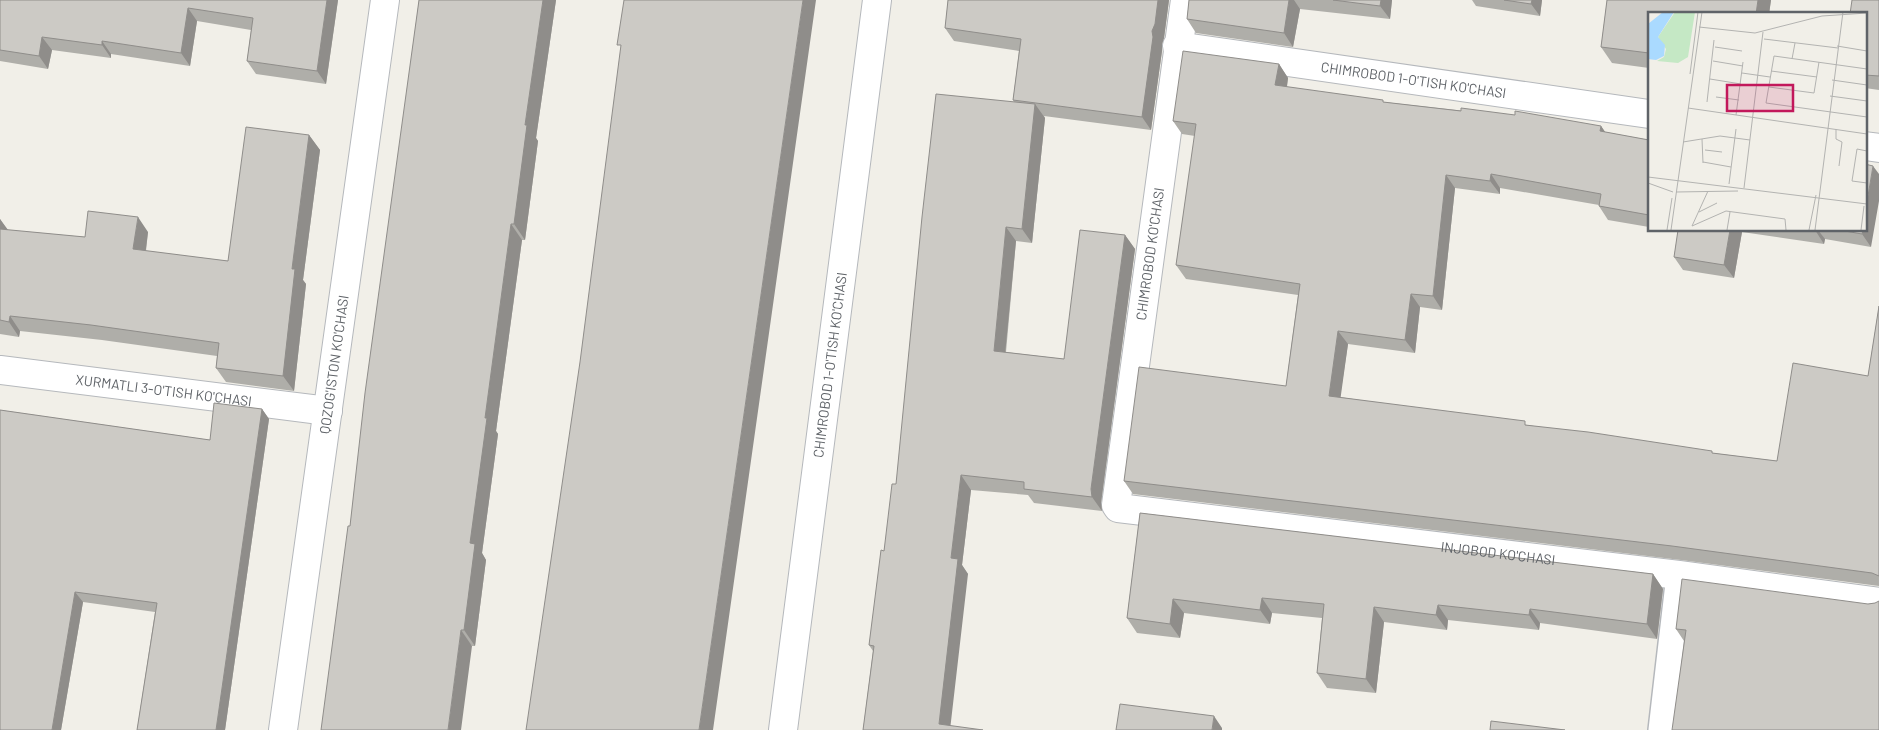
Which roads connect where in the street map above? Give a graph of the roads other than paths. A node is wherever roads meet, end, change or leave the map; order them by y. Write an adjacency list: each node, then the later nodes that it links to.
1 (385, 0): 9 (street, QOZOG'ISTON KO'CHASI)
2 (877, 0): 14 (street, CHIMROBOD 1-O'TISH KO'CHASI)
3 (1185, 0): 4 (street, CHIMROBOD KO'CHASI)
4 (1177, 46): 5 (street, CHIMROBOD 1-O'TISH KO'CHASI); 10 (street, CHIMROBOD KO'CHASI)
5 (1648, 114)
6 (1866, 146): 7 (street)
7 (1879, 148)
8 (0, 370): 9 (street, XURMATLI 3-O'TISH KO'CHASI)
9 (328, 411): 13 (street, QOZOG'ISTON KO'CHASI)
10 (1118, 508): 11 (street, INJOBOD KO'CHASI)
11 (1679, 575): 12 (street, INJOBOD KO'CHASI); 15 (lane)
12 (1879, 602)
13 (283, 730)
14 (783, 730)
15 (1661, 730)

